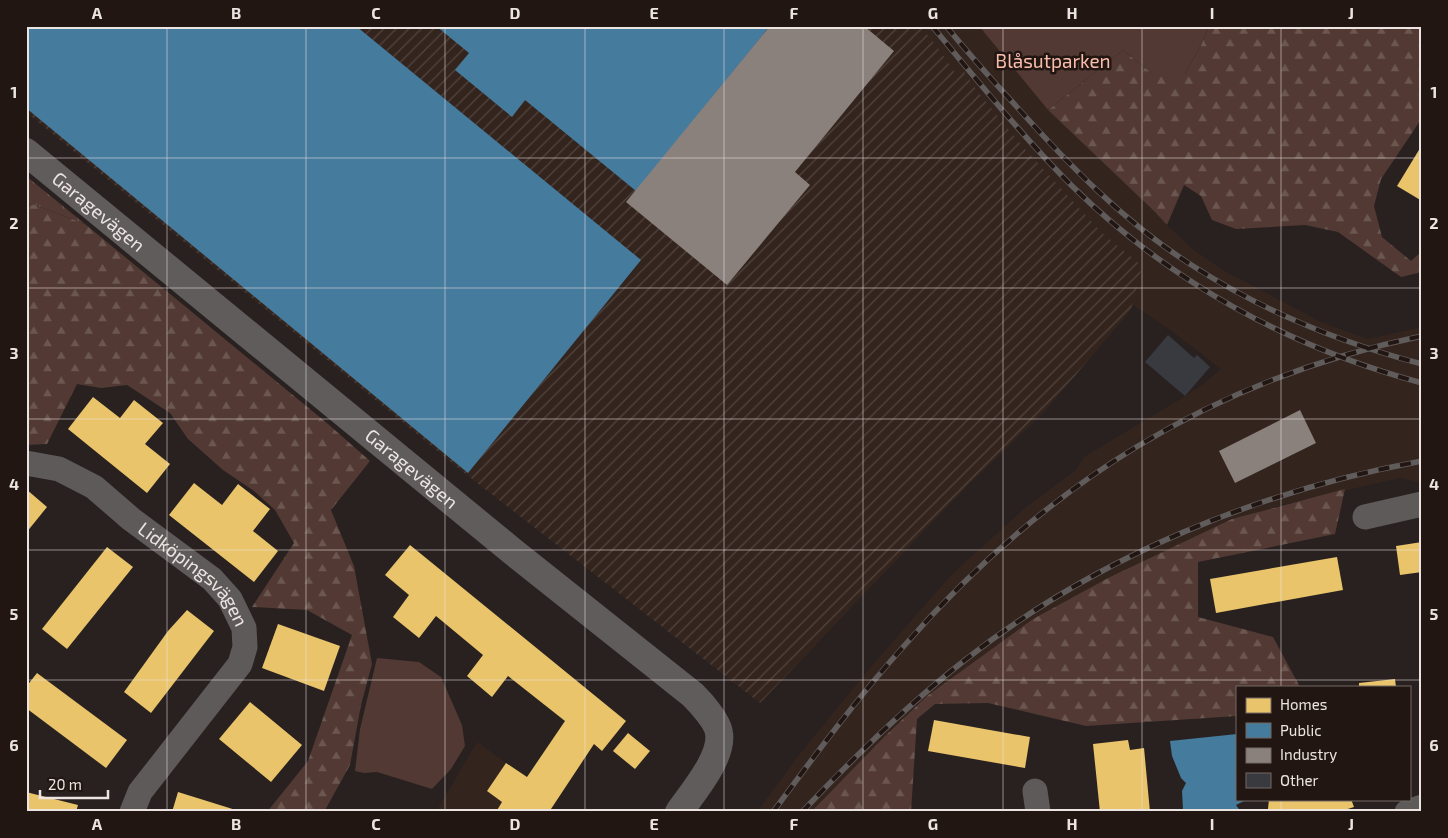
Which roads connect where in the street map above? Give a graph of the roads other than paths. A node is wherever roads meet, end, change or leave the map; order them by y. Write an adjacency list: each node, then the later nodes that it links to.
1 (26, 152): 7 (street, Garagevägen)
2 (26, 462): 6 (street, Lidköpingsvägen)
3 (1422, 504): 4 (street)
4 (1365, 516)
5 (1422, 807): 8 (street)
6 (132, 812)
7 (679, 812)
8 (1407, 812)

